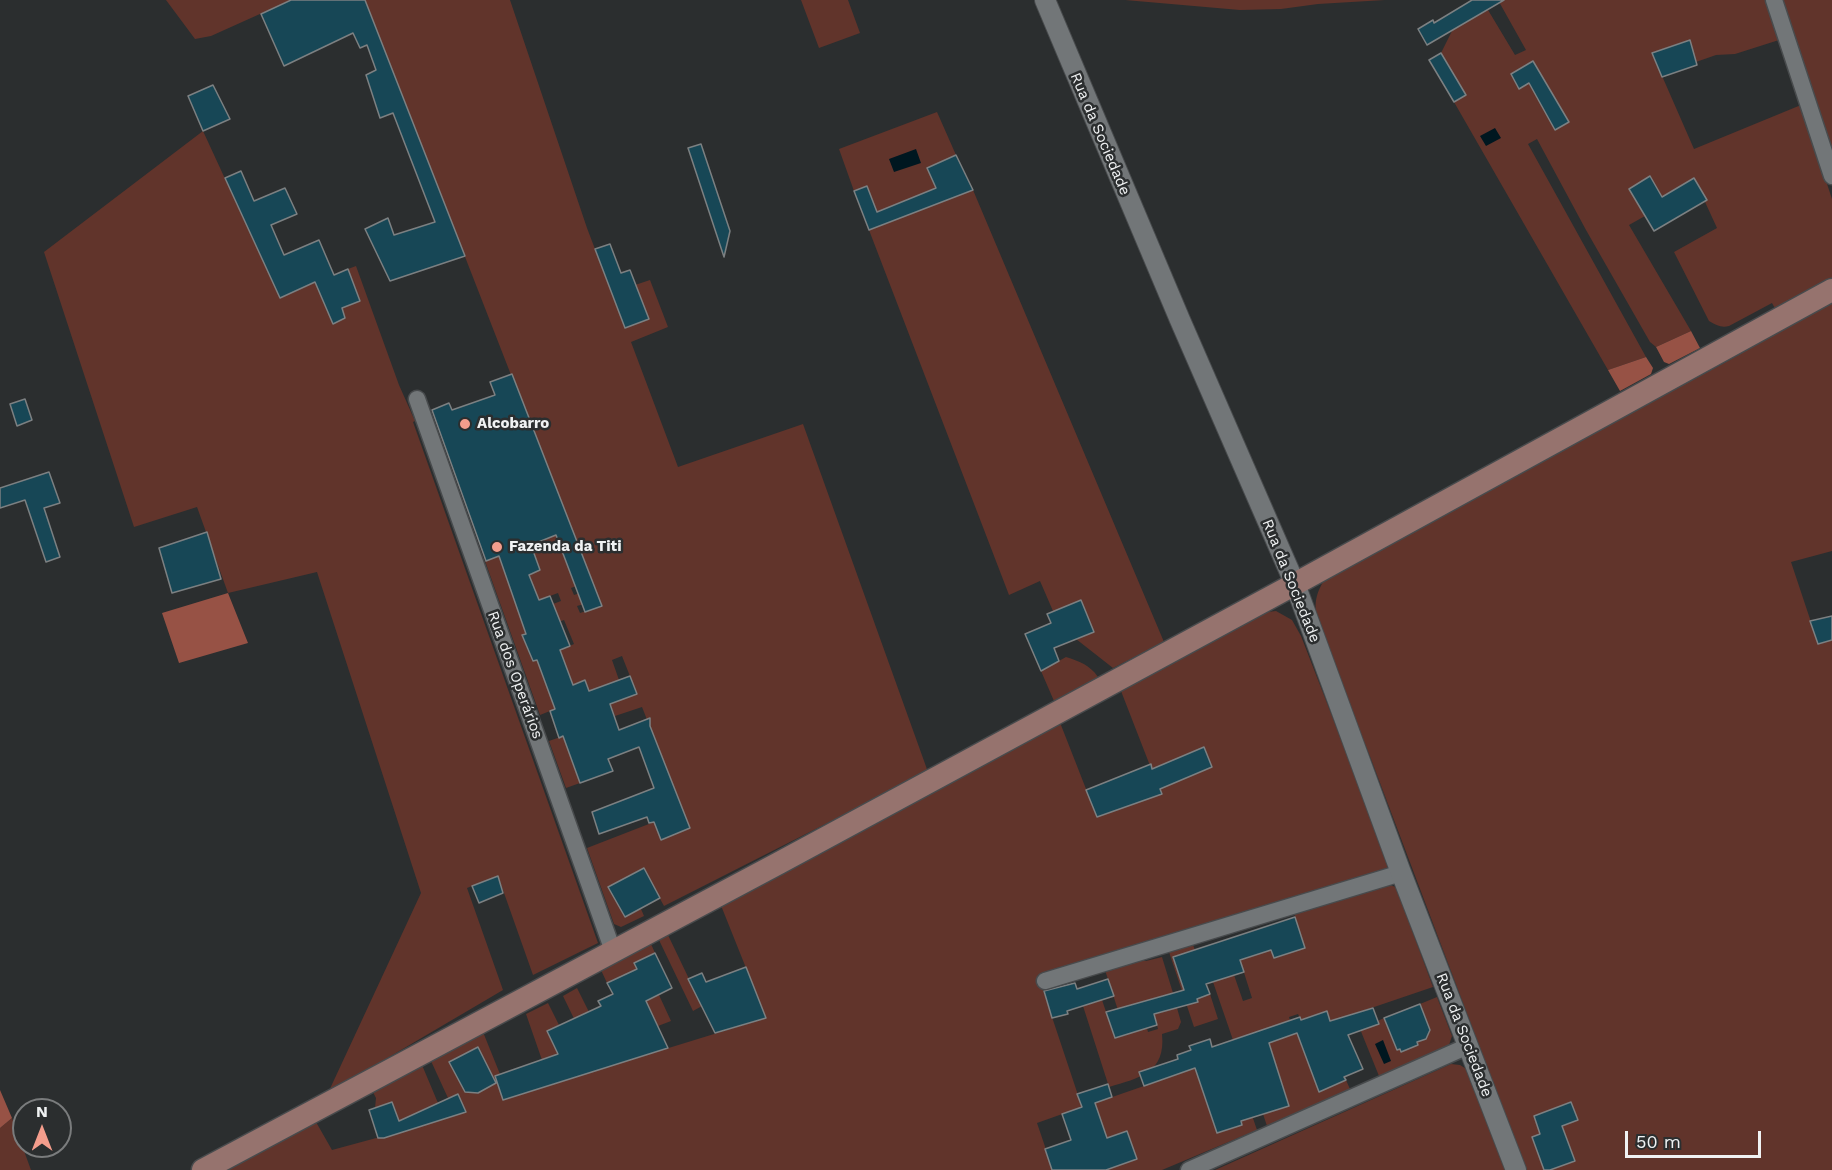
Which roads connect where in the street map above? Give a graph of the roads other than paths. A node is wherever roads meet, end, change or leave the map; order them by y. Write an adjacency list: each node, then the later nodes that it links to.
1 (1045, 0): 6 (street, Rua da Sociedade)
2 (1774, 0): 3 (street)
3 (1832, 176)
4 (1832, 290): 6 (main road)
5 (417, 399): 8 (street, Rua dos Operários)
6 (1295, 584): 7 (street, Rua da Sociedade); 8 (main road)
7 (1401, 873): 9 (street); 10 (street, Rua da Sociedade)
8 (613, 951): 11 (main road)
9 (1045, 981)
10 (1468, 1046): 12 (street); 13 (street, Rua da Sociedade)
11 (203, 1170)
12 (1190, 1170)
13 (1516, 1170)

